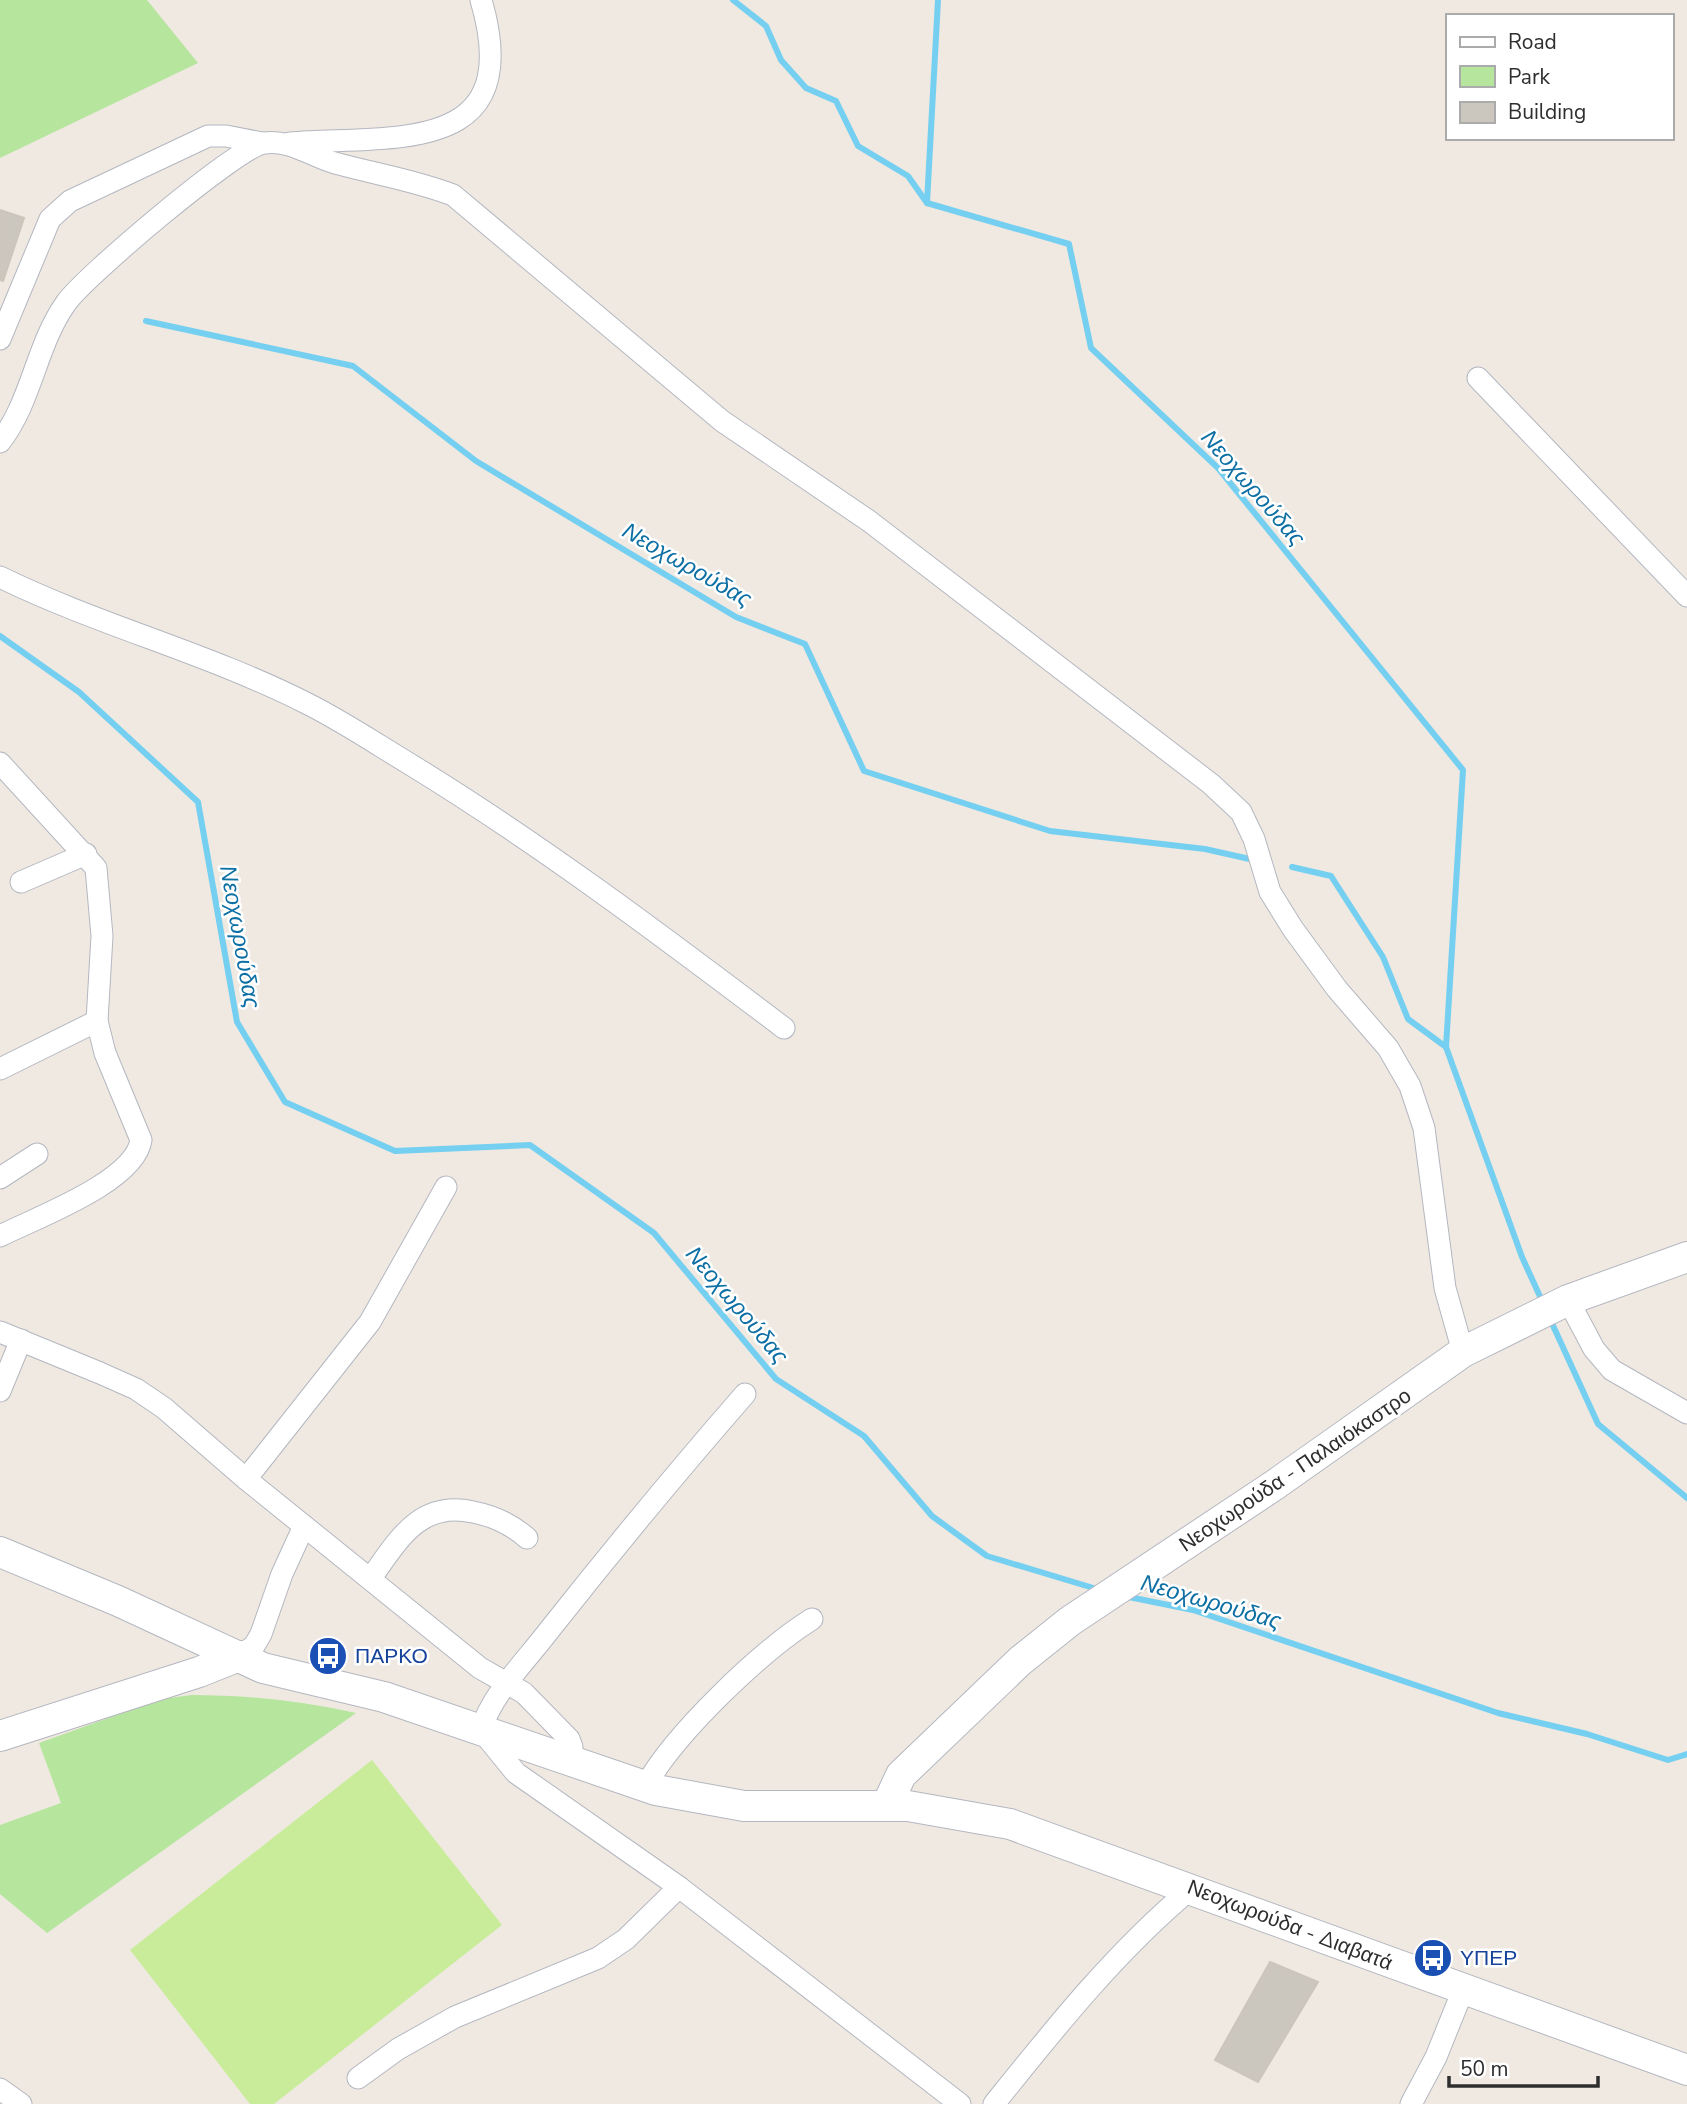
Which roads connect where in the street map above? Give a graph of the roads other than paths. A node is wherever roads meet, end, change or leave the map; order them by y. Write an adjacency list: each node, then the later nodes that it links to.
1 (481, 0): 3 (street)
2 (262, 143): 3 (street); 4 (street); 6 (street)
3 (284, 143): 23 (street)
4 (0, 338)
5 (1478, 378): 8 (street)
6 (0, 442)
7 (0, 577): 13 (street)
8 (1687, 596)
9 (0, 763): 10 (street)
10 (86, 854): 11 (street); 12 (street)
11 (21, 882)
12 (97, 1021): 14 (street); 18 (street)
13 (784, 1028)
14 (0, 1069)
15 (37, 1154): 16 (street)
16 (0, 1178)
17 (446, 1187): 27 (street)
18 (0, 1236)
19 (1687, 1257): 20 (street, Νεοχωρούδα - Παλαιόκαστρο)
20 (1568, 1300): 23 (street, Νεοχωρούδα - Παλαιόκαστρο); 26 (street)
21 (0, 1332): 22 (street)
22 (21, 1340): 24 (street); 27 (street)
23 (1464, 1352): 39 (street, Νεοχωρούδα - Παλαιόκαστρο)
24 (0, 1391)
25 (745, 1394): 34 (street)
26 (1687, 1413)
27 (246, 1479): 28 (street)
28 (304, 1525): 31 (street); 33 (street)
29 (527, 1538): 31 (street)
30 (0, 1552): 33 (street, Νεοχωρούδα - Διαβατά)
31 (371, 1578): 34 (street)
32 (812, 1619): 38 (street)
33 (239, 1656): 35 (street, Νεοχωρούδα - Διαβατά); 36 (street)
34 (509, 1683): 35 (street); 37 (street)
35 (481, 1730): 37 (street, Νεοχωρούδα - Διαβατά); 40 (street)
36 (0, 1736)
37 (570, 1761): 38 (street, Νεοχωρούδα - Διαβατά)
38 (645, 1787): 39 (street, Νεοχωρούδα - Διαβατά)
39 (887, 1805): 41 (street, Νεοχωρούδα - Διαβατά)
40 (679, 1887): 44 (street); 47 (street)
41 (1192, 1888): 42 (street, Νεοχωρούδα - Διαβατά); 48 (street)
42 (1463, 1990): 43 (street, Νεοχωρούδα - Διαβατά); 49 (street)
43 (1687, 2070)
44 (358, 2078)
45 (0, 2089): 46 (street)
46 (21, 2104)
47 (960, 2104)
48 (994, 2104)
49 (1412, 2104)

